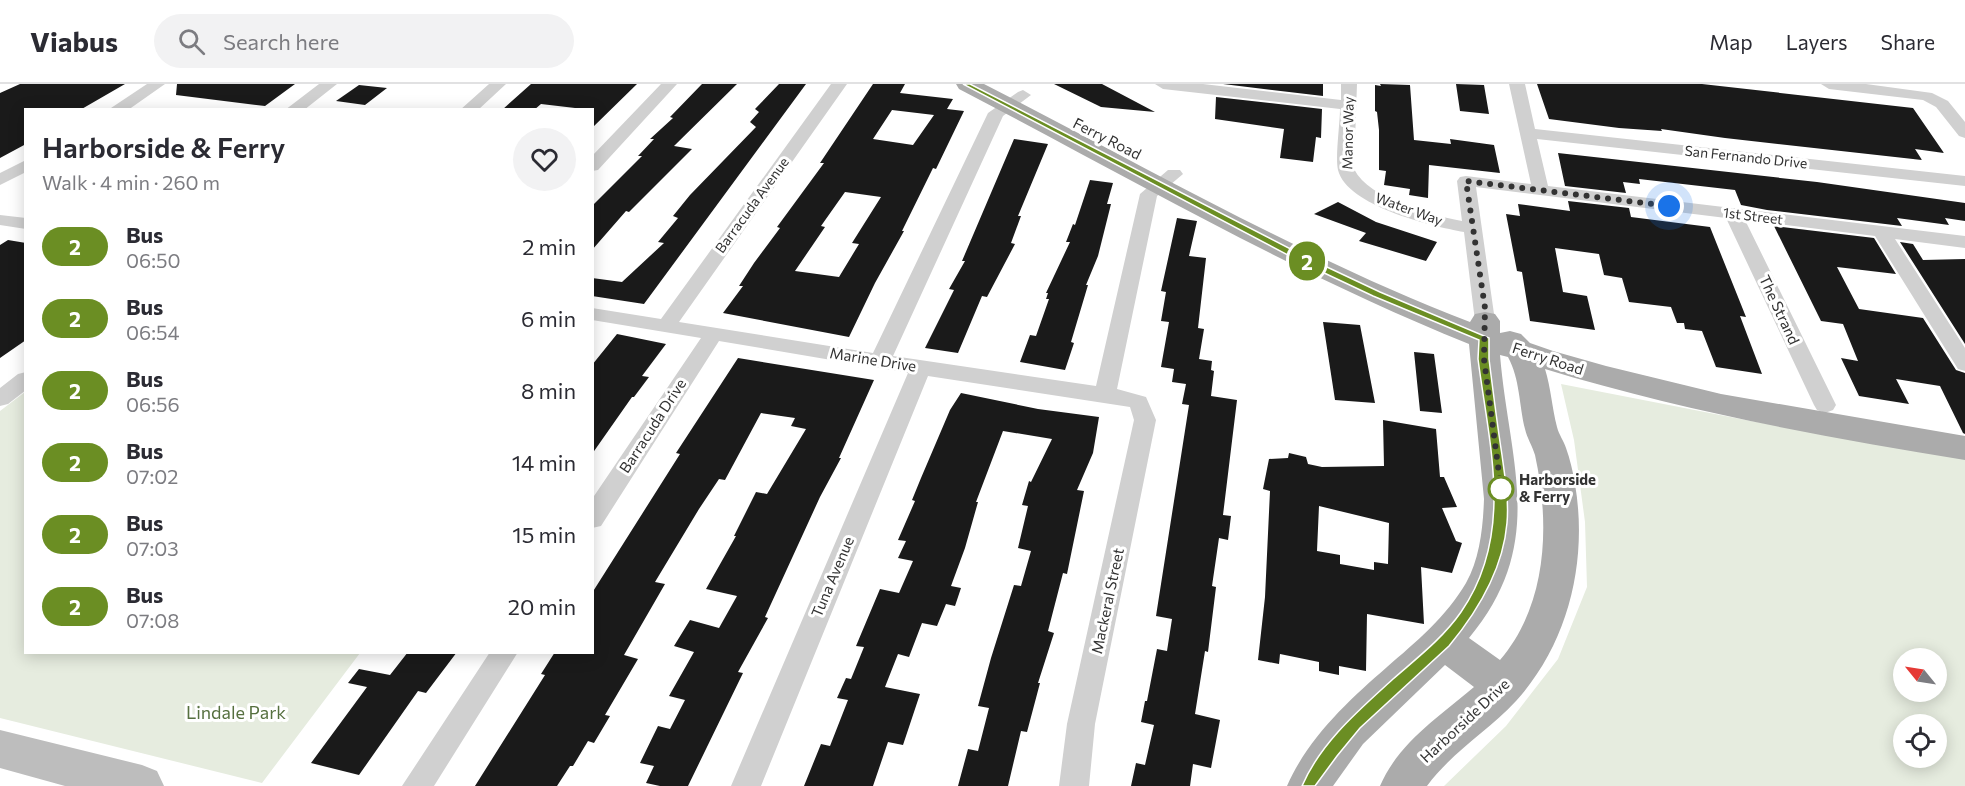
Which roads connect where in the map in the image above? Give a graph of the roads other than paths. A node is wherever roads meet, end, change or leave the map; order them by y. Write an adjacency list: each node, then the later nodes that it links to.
1 (157, 84): 13 (street)
2 (329, 84): 14 (street)
3 (498, 84): 15 (street)
4 (669, 84): 18 (street)
5 (839, 84): 32 (street, Barracuda Avenue)
6 (967, 84): 11 (main road, Ferry Road)
7 (1162, 84): 12 (street)
8 (1349, 84): 12 (street, Manor Way)
9 (1517, 84): 16 (street)
10 (1829, 84): 17 (street)
11 (1010, 95): 20 (main road, Ferry Road); 36 (street)
12 (1348, 105): 22 (street, Manor Way)
13 (119, 108)
14 (296, 108)
15 (470, 108)
16 (1528, 133): 23 (street, San Fernando Drive); 24 (street)
17 (1965, 133)
18 (594, 164)
19 (24, 166): 21 (street)
20 (1167, 179): 33 (main road, Ferry Road); 40 (street)
21 (0, 180)
22 (1350, 181): 28 (street, Water Way)
23 (1965, 181)
24 (1541, 191): 25 (street, 1st Street); 28 (street, 1st Street)
25 (1733, 214): 29 (street, 1st Street); 42 (street, The Strand)
26 (0, 220): 27 (street)
27 (24, 224)
28 (1472, 228): 33 (street)
29 (1881, 232): 30 (street, 1st Street); 37 (street)
30 (1965, 242)
31 (594, 314): 32 (street, Marine Drive)
32 (666, 326): 34 (street, Marine Drive)
33 (1484, 330): 35 (main road); 42 (main road, Ferry Road); 47 (main road)
34 (714, 334): 36 (street, Marine Drive); 46 (street, Barracuda Drive)
35 (1522, 351): 45 (main road, Ferry Road); 49 (main road, Harborside Drive)
36 (880, 361): 38 (street, Marine Drive)
37 (1965, 364)
38 (921, 368): 40 (street, Marine Drive); 53 (street, Tuna Avenue)
39 (24, 381): 41 (street)
40 (1105, 395): 43 (street, Marine Drive)
41 (0, 399)
42 (1825, 405): 44 (main road, Ferry Road)
43 (1145, 416): 54 (street, Mackeral Street)
44 (1965, 427)
45 (1965, 448)
46 (594, 516)
47 (1444, 642): 49 (main road); 55 (main road)
48 (504, 654): 52 (street)
49 (1504, 686): 56 (main road, Harborside Drive)
50 (0, 749): 51 (street)
51 (142, 786)
52 (417, 786)
53 (746, 786)
54 (1074, 786)
55 (1310, 786)
56 (1402, 786)

